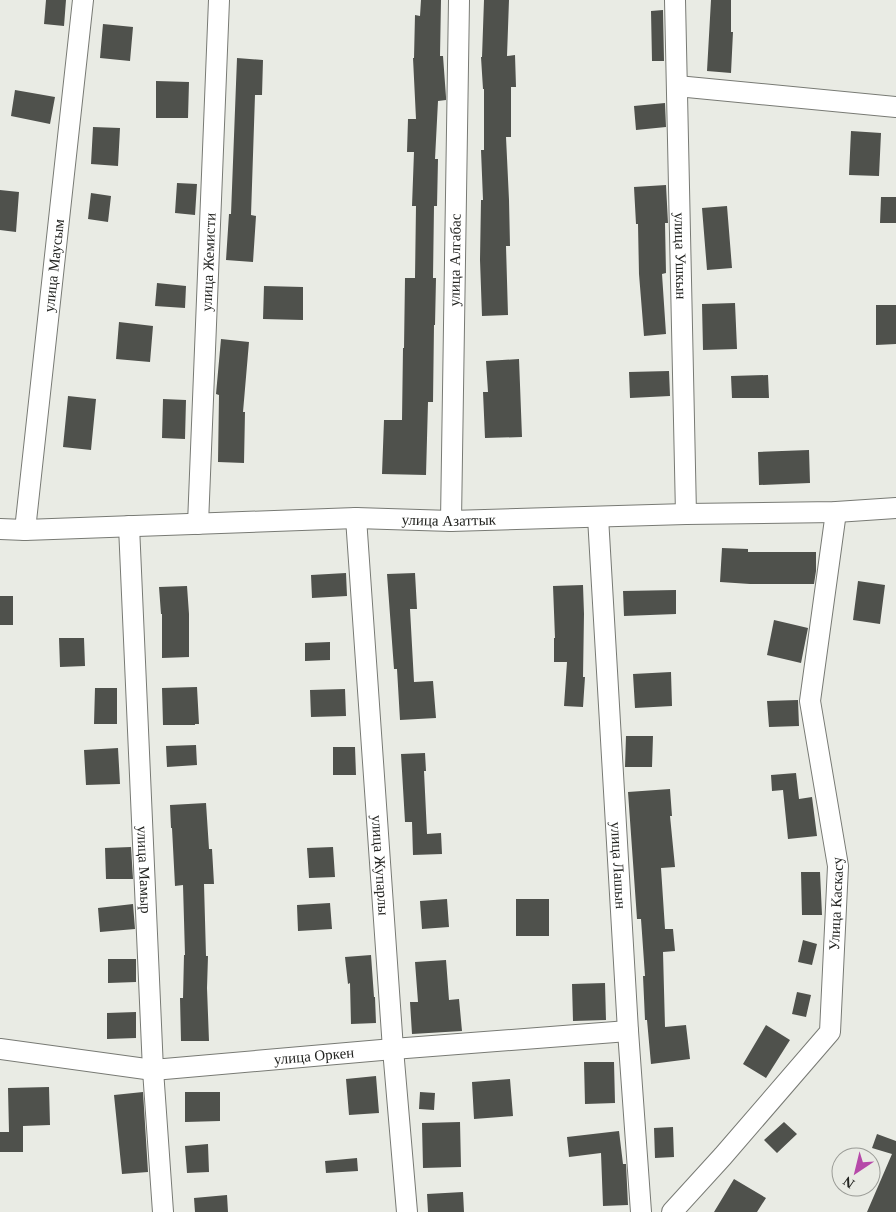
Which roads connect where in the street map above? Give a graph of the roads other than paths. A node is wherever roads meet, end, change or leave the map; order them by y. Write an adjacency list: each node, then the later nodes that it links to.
1 (83, 0): 16 (street, улица Маусым)
2 (219, 0): 13 (street, улица Жемисти)
3 (459, 0): 12 (street, улица Алгабас)
4 (675, 0): 5 (street, улица Ушкын)
5 (677, 86): 6 (street); 9 (street, улица Ушкын)
6 (896, 107)
7 (896, 508): 8 (street, улица Азаттык)
8 (836, 512): 9 (street, улица Азаттык); 24 (street, Улица Каскасу)
9 (686, 514): 10 (street, улица Азаттык)
10 (598, 517): 12 (street, улица Азаттык); 17 (street, улица Лашын)
11 (356, 518): 12 (street, улица Азаттык); 13 (street, улица Азаттык); 19 (street, улица Жупарлы)
12 (451, 520)
13 (198, 524): 14 (street, улица Азаттык)
14 (129, 526): 16 (street, улица Азаттык); 20 (street, улица Мамыр)
15 (0, 529): 16 (street, улица Азаттык)
16 (25, 530)
17 (628, 1031): 19 (street, улица Оркен); 23 (street, улица Лашын)
18 (0, 1049): 20 (street, улица Оркен)
19 (393, 1049): 20 (street, улица Оркен); 22 (street, улица Жупарлы)
20 (153, 1070): 21 (street, улица Мамыр)
21 (163, 1212)
22 (406, 1212)
23 (641, 1212)
24 (672, 1212)

